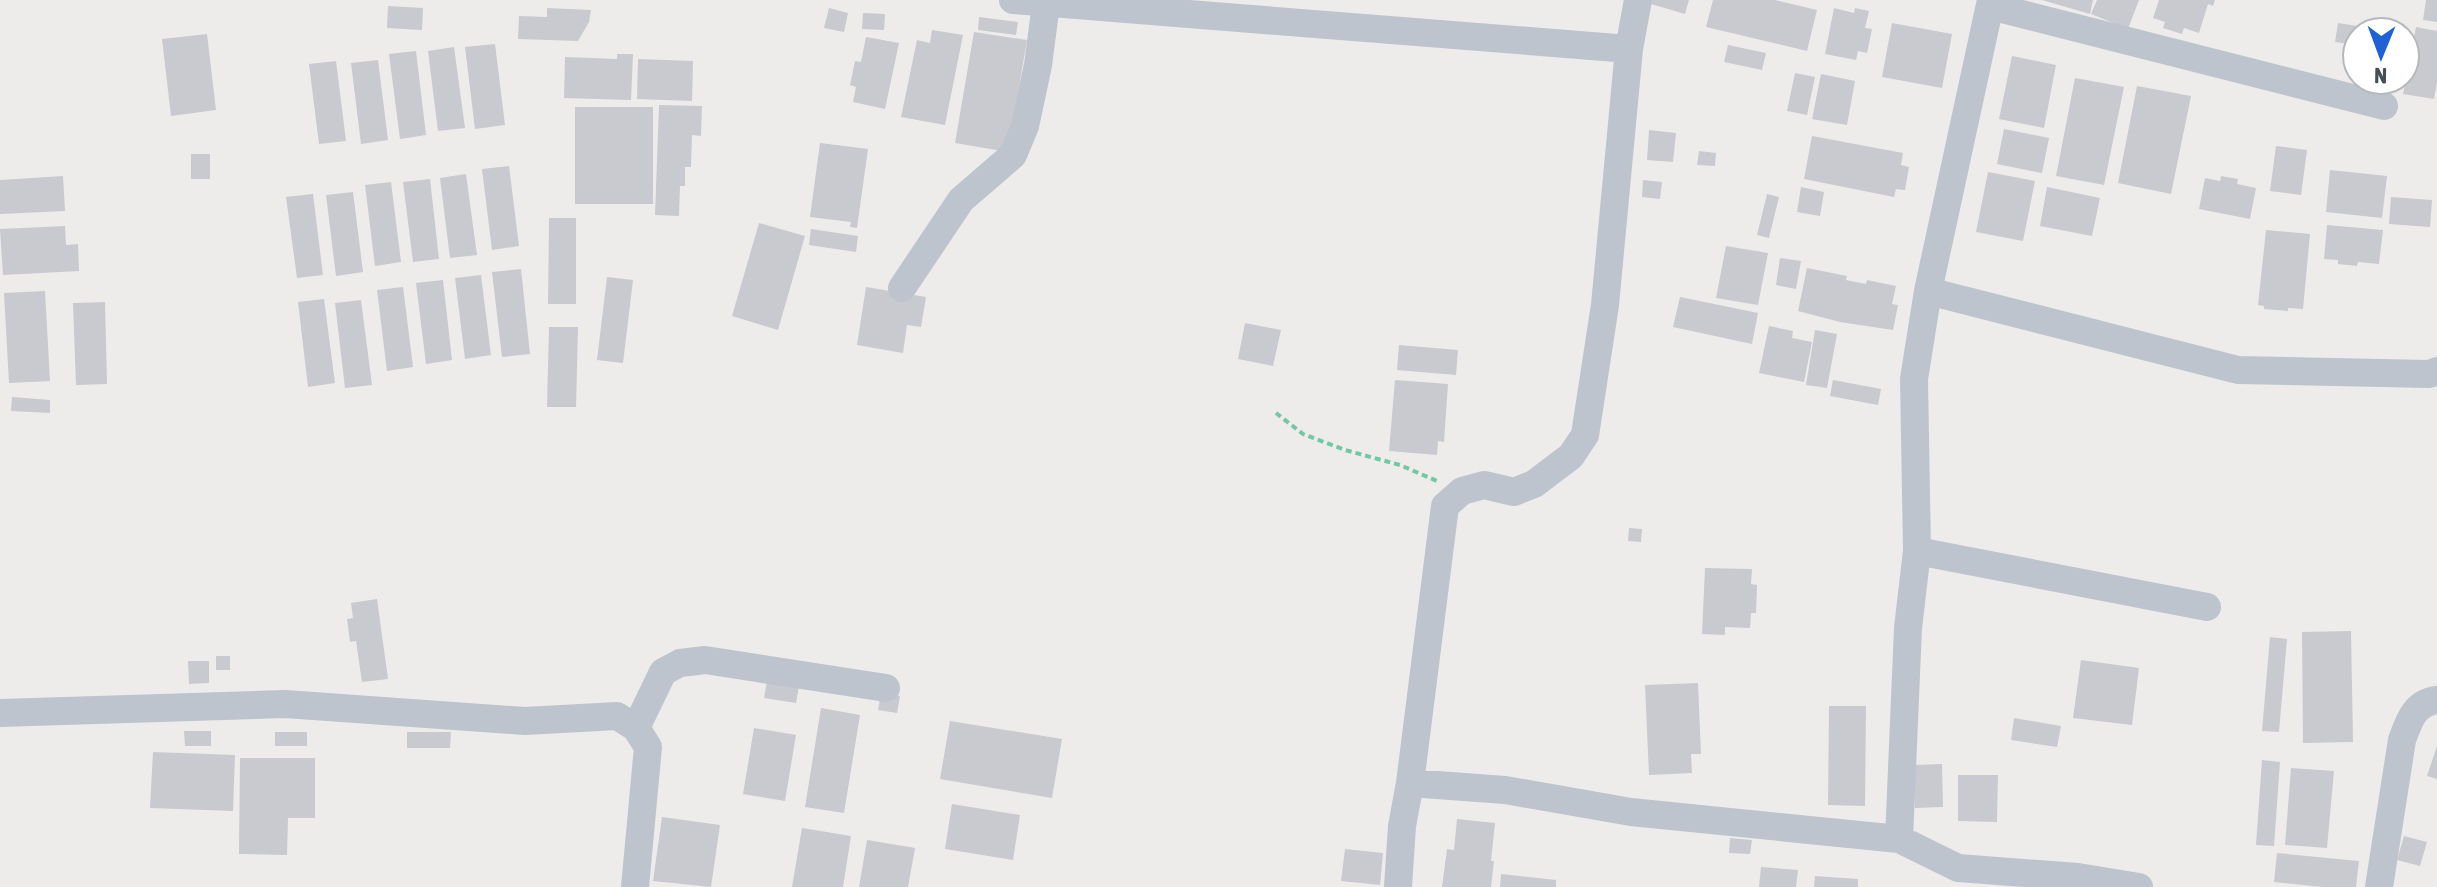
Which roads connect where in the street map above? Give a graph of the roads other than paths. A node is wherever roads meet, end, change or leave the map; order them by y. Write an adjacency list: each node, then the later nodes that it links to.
1 (1013, 0): 4 (street)
2 (1638, 0): 5 (street)
3 (1990, 3): 6 (street); 8 (street)
4 (1046, 4): 5 (street); 7 (street)
5 (1629, 49): 16 (street)
6 (2384, 106)
7 (902, 288)
8 (1928, 291): 9 (street); 10 (street)
9 (2437, 371)
10 (1917, 551): 11 (street); 17 (street)
11 (2207, 607)
12 (886, 688): 15 (street)
13 (2437, 700): 21 (street)
14 (0, 713): 15 (street)
15 (636, 728): 18 (street)
16 (1410, 783): 17 (street); 19 (street)
17 (1899, 839): 20 (street)
18 (635, 887)
19 (1398, 887)
20 (2139, 887)
21 (2379, 887)

